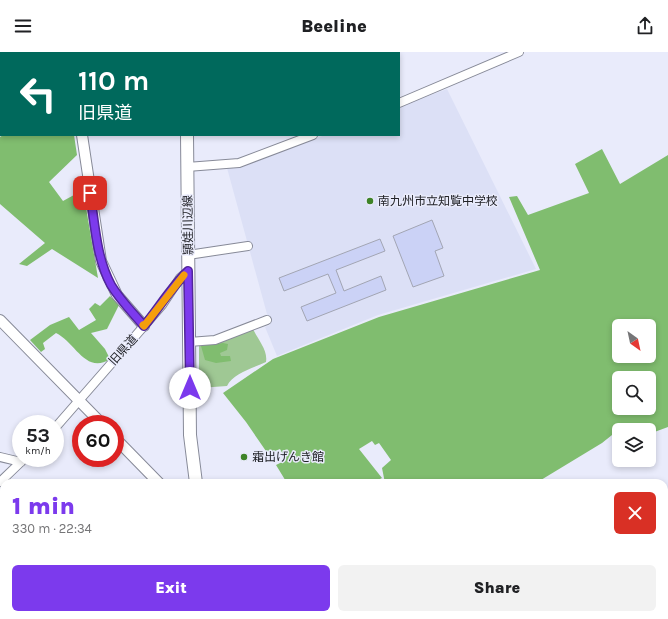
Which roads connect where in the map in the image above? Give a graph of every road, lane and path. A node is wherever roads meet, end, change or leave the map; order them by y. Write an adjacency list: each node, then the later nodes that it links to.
1 (519, 52): 2 (street)
2 (400, 103)
3 (82, 136): 12 (street)
4 (187, 136): 6 (main road, 頴娃川辺線)
5 (310, 136): 6 (street)
6 (187, 166): 8 (main road, 頴娃川辺線)
7 (248, 246): 8 (street)
8 (188, 255): 9 (main road, 頴娃川辺線)
9 (188, 271): 12 (street, 旧県道); 13 (main road, 頴娃川辺線)
10 (0, 320): 14 (street)
11 (267, 320): 13 (street)
12 (144, 326): 14 (street, 旧県道)
13 (189, 342): 23 (main road, 頴娃川辺線)
14 (80, 401): 15 (street); 16 (street, 旧県道)
15 (93, 415)
16 (64, 418)
17 (124, 447): 22 (street)
18 (0, 457): 19 (street)
19 (12, 459)
20 (16, 467): 21 (street)
21 (3, 479)
22 (155, 479)
23 (196, 479)

